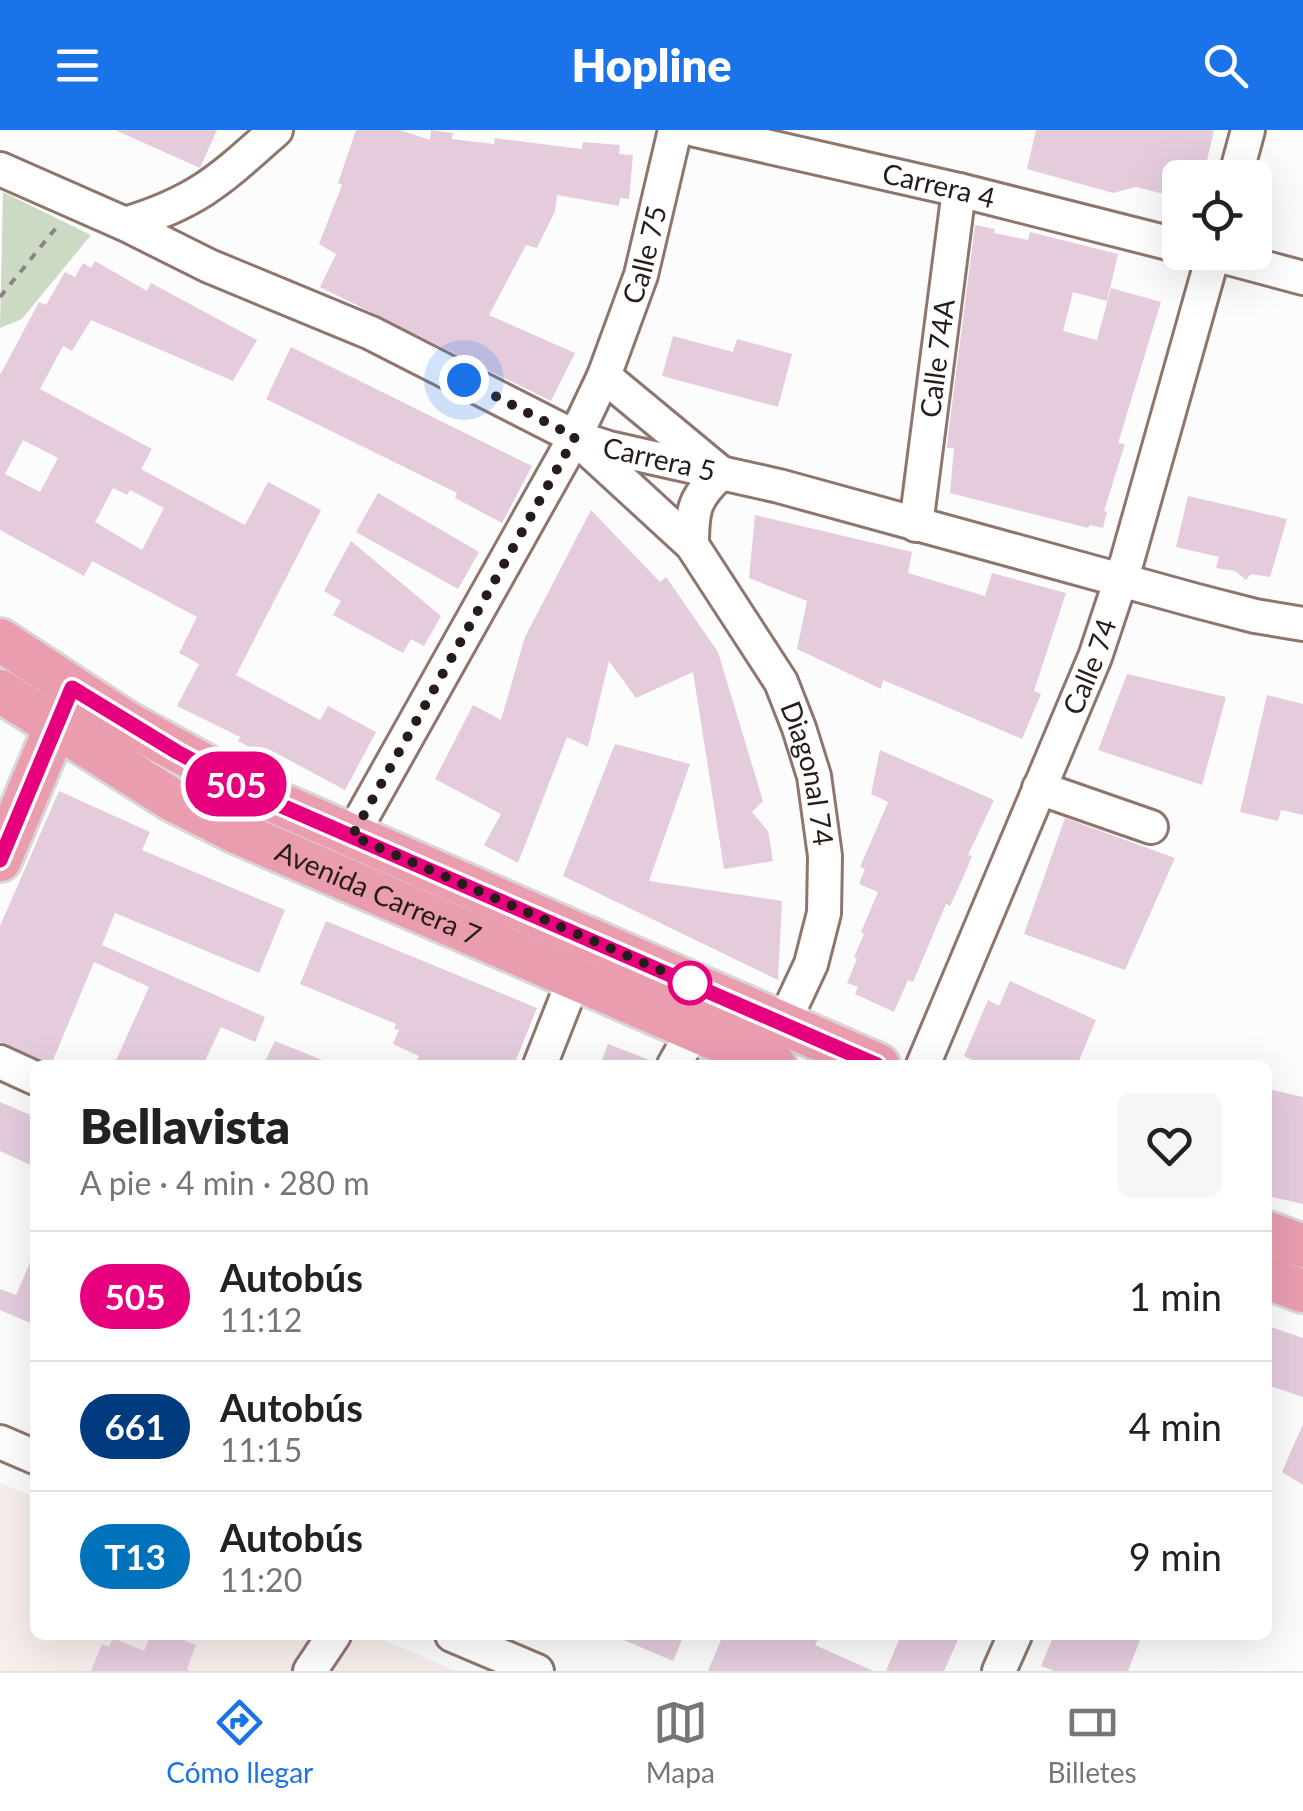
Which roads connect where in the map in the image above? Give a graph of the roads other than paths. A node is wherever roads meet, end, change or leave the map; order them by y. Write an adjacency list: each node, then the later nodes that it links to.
1 (276, 130): 8 (street)
2 (675, 130): 13 (street, Calle 75)
3 (695, 130): 7 (street, Carrera 4)
4 (1248, 130): 5 (street)
5 (1240, 160)
6 (0, 169): 8 (street, Carrera 5)
7 (960, 190): 9 (street, Carrera 4); 16 (street, Calle 74A)
8 (126, 224): 14 (street, Carrera 5)
9 (1162, 241)
10 (1206, 270): 18 (street, Calle 74)
11 (1272, 270): 12 (street)
12 (1303, 278)
13 (604, 376): 14 (street, Calle 75); 15 (street)
14 (575, 437): 15 (street, Carrera 5); 17 (street, Diagonal 74); 25 (street, Calle 75)
15 (721, 473): 16 (street, Carrera 5); 17 (street)
16 (916, 525): 18 (street, Carrera 5)
17 (692, 546): 28 (street, Diagonal 74)
18 (1121, 580): 19 (street, Carrera 5); 23 (street, Calle 74)
19 (1303, 624)
20 (0, 640): 22 (main road, Avenida Carrera 7)
21 (0, 692): 22 (main road, Avenida Carrera 7)
22 (64, 707): 25 (main road, Avenida Carrera 7); 26 (main road); 27 (main road, Avenida Carrera 7)
23 (1039, 788): 24 (street); 33 (street, Calle 74)
24 (1151, 827)
25 (352, 836): 28 (main road, Avenida Carrera 7)
26 (0, 860)
27 (574, 978): 29 (main road, Avenida Carrera 7); 30 (street)
28 (783, 1024): 32 (main road, Avenida Carrera 7)
29 (684, 1048): 31 (main road, Avenida Carrera 7)
30 (542, 1060)
31 (748, 1060)
32 (866, 1060)
33 (925, 1060)
34 (0, 1062): 35 (street)
35 (30, 1076)
36 (1272, 1234): 37 (main road)
37 (1303, 1246)
38 (1272, 1279): 39 (main road)
39 (1303, 1291)
40 (0, 1442): 41 (street)
41 (30, 1455)
42 (331, 1640): 45 (street)
43 (464, 1640): 46 (street)
44 (1013, 1640): 47 (street)
45 (310, 1671)
46 (538, 1671)
47 (999, 1671)

